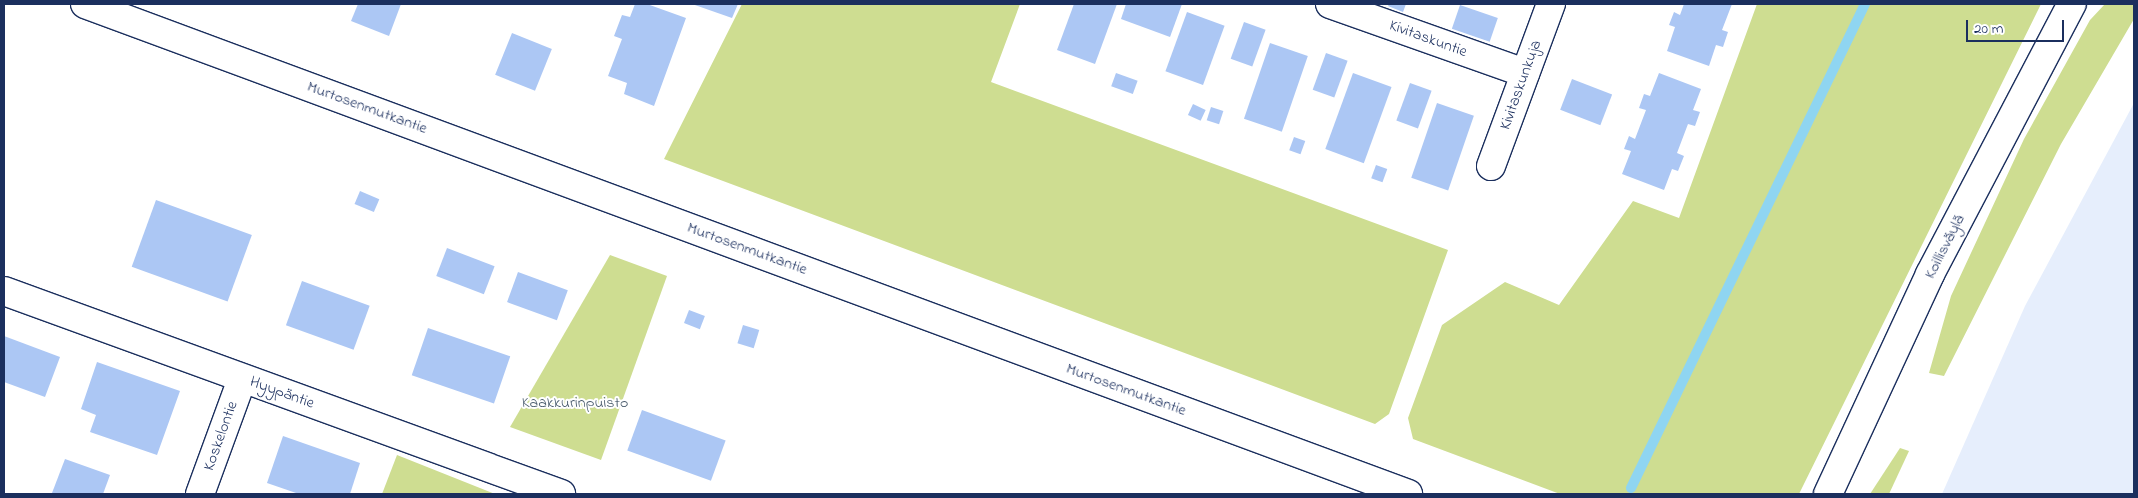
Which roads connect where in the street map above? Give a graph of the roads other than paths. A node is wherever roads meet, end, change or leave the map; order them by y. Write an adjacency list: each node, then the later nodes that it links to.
1 (85, 4): 9 (street, Murtosenmutkantie)
2 (1330, 4): 5 (street, Kivitaskuntie)
3 (1551, 4): 5 (street, Kivitaskunkuja)
4 (2072, 4): 13 (street, Koillisväylä)
5 (1525, 73): 6 (street, Kivitaskunkuja)
6 (1491, 166)
7 (4, 292): 8 (street, Hyypäntie)
8 (242, 379): 10 (street, Koskelontie); 11 (street, Hyypäntie)
9 (1359, 486): 12 (street, Murtosenmutkantie)
10 (200, 494)
11 (561, 494)
12 (1408, 494)
13 (1828, 494)

